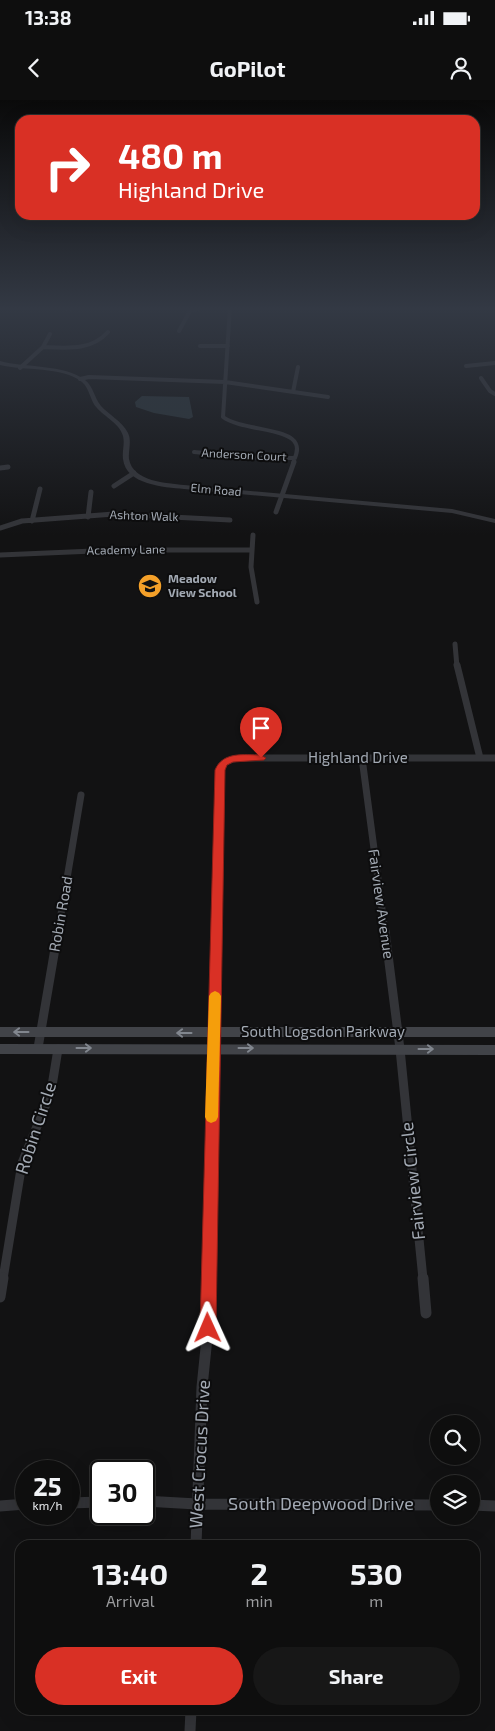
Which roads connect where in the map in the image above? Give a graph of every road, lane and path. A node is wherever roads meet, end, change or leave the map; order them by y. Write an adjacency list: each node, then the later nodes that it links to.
1 (85, 383): 13 (street)
2 (225, 383): 10 (street)
3 (233, 383): 6 (street)
4 (296, 383): 6 (street)
5 (484, 383): 7 (street)
6 (293, 392): 8 (street)
7 (495, 394)
8 (328, 397)
9 (194, 452): 10 (street, Anderson Court)
10 (295, 458): 17 (street)
11 (8, 466): 12 (street)
12 (0, 468)
13 (134, 473): 14 (street); 17 (street, Elm Road)
14 (114, 486)
15 (40, 489): 21 (street)
16 (91, 492): 19 (street)
17 (281, 496): 18 (street); 22 (street, Elm Road)
18 (276, 512)
19 (88, 517): 20 (street, Ashton Walk); 21 (street, Ashton Walk)
20 (230, 520)
21 (32, 521): 23 (street, Ashton Walk)
22 (495, 522)
23 (0, 528)
24 (253, 535): 25 (street)
25 (251, 550): 26 (street, Academy Lane); 27 (street)
26 (0, 555)
27 (257, 602)
28 (455, 644): 30 (street)
29 (362, 758): 30 (street, Highland Drive); 32 (street, Highland Drive); 38 (street, Fairview Avenue)
30 (480, 758): 31 (street, Highland Drive)
31 (495, 758)
32 (223, 763): 37 (street, West Crocus Drive)
33 (81, 795): 36 (street, Robin Road)
34 (0, 1032): 36 (main road, South Logsdon Parkway, one-way to 34)
35 (495, 1032): 38 (main road, South Logsdon Parkway)
36 (41, 1033): 37 (main road, South Logsdon Parkway, one-way to 36); 39 (street, Robin Road)
37 (214, 1033): 38 (main road, South Logsdon Parkway); 41 (street, West Crocus Drive)
38 (398, 1033): 43 (street, Fairview Avenue)
39 (38, 1048): 40 (main road, South Logsdon Parkway); 42 (main road, South Logsdon Parkway)
40 (58, 1048): 41 (main road, South Logsdon Parkway, one-way to 41); 45 (street, Robin Circle)
41 (213, 1048): 43 (main road, South Logsdon Parkway, one-way to 43); 48 (street, West Crocus Drive)
42 (0, 1049)
43 (400, 1049): 44 (main road, South Logsdon Parkway, one-way to 44); 46 (street, Fairview Circle)
44 (495, 1050)
45 (0, 1297)
46 (426, 1313)
47 (155, 1501): 48 (street, South Deepwood Drive)
48 (197, 1504): 50 (street, South Deepwood Drive); 54 (street, West Crocus Drive)
49 (15, 1505): 51 (street)
50 (430, 1505)
51 (0, 1506)
52 (480, 1506): 53 (street)
53 (495, 1506)
54 (196, 1540)
55 (191, 1715): 56 (street)
56 (190, 1731)

